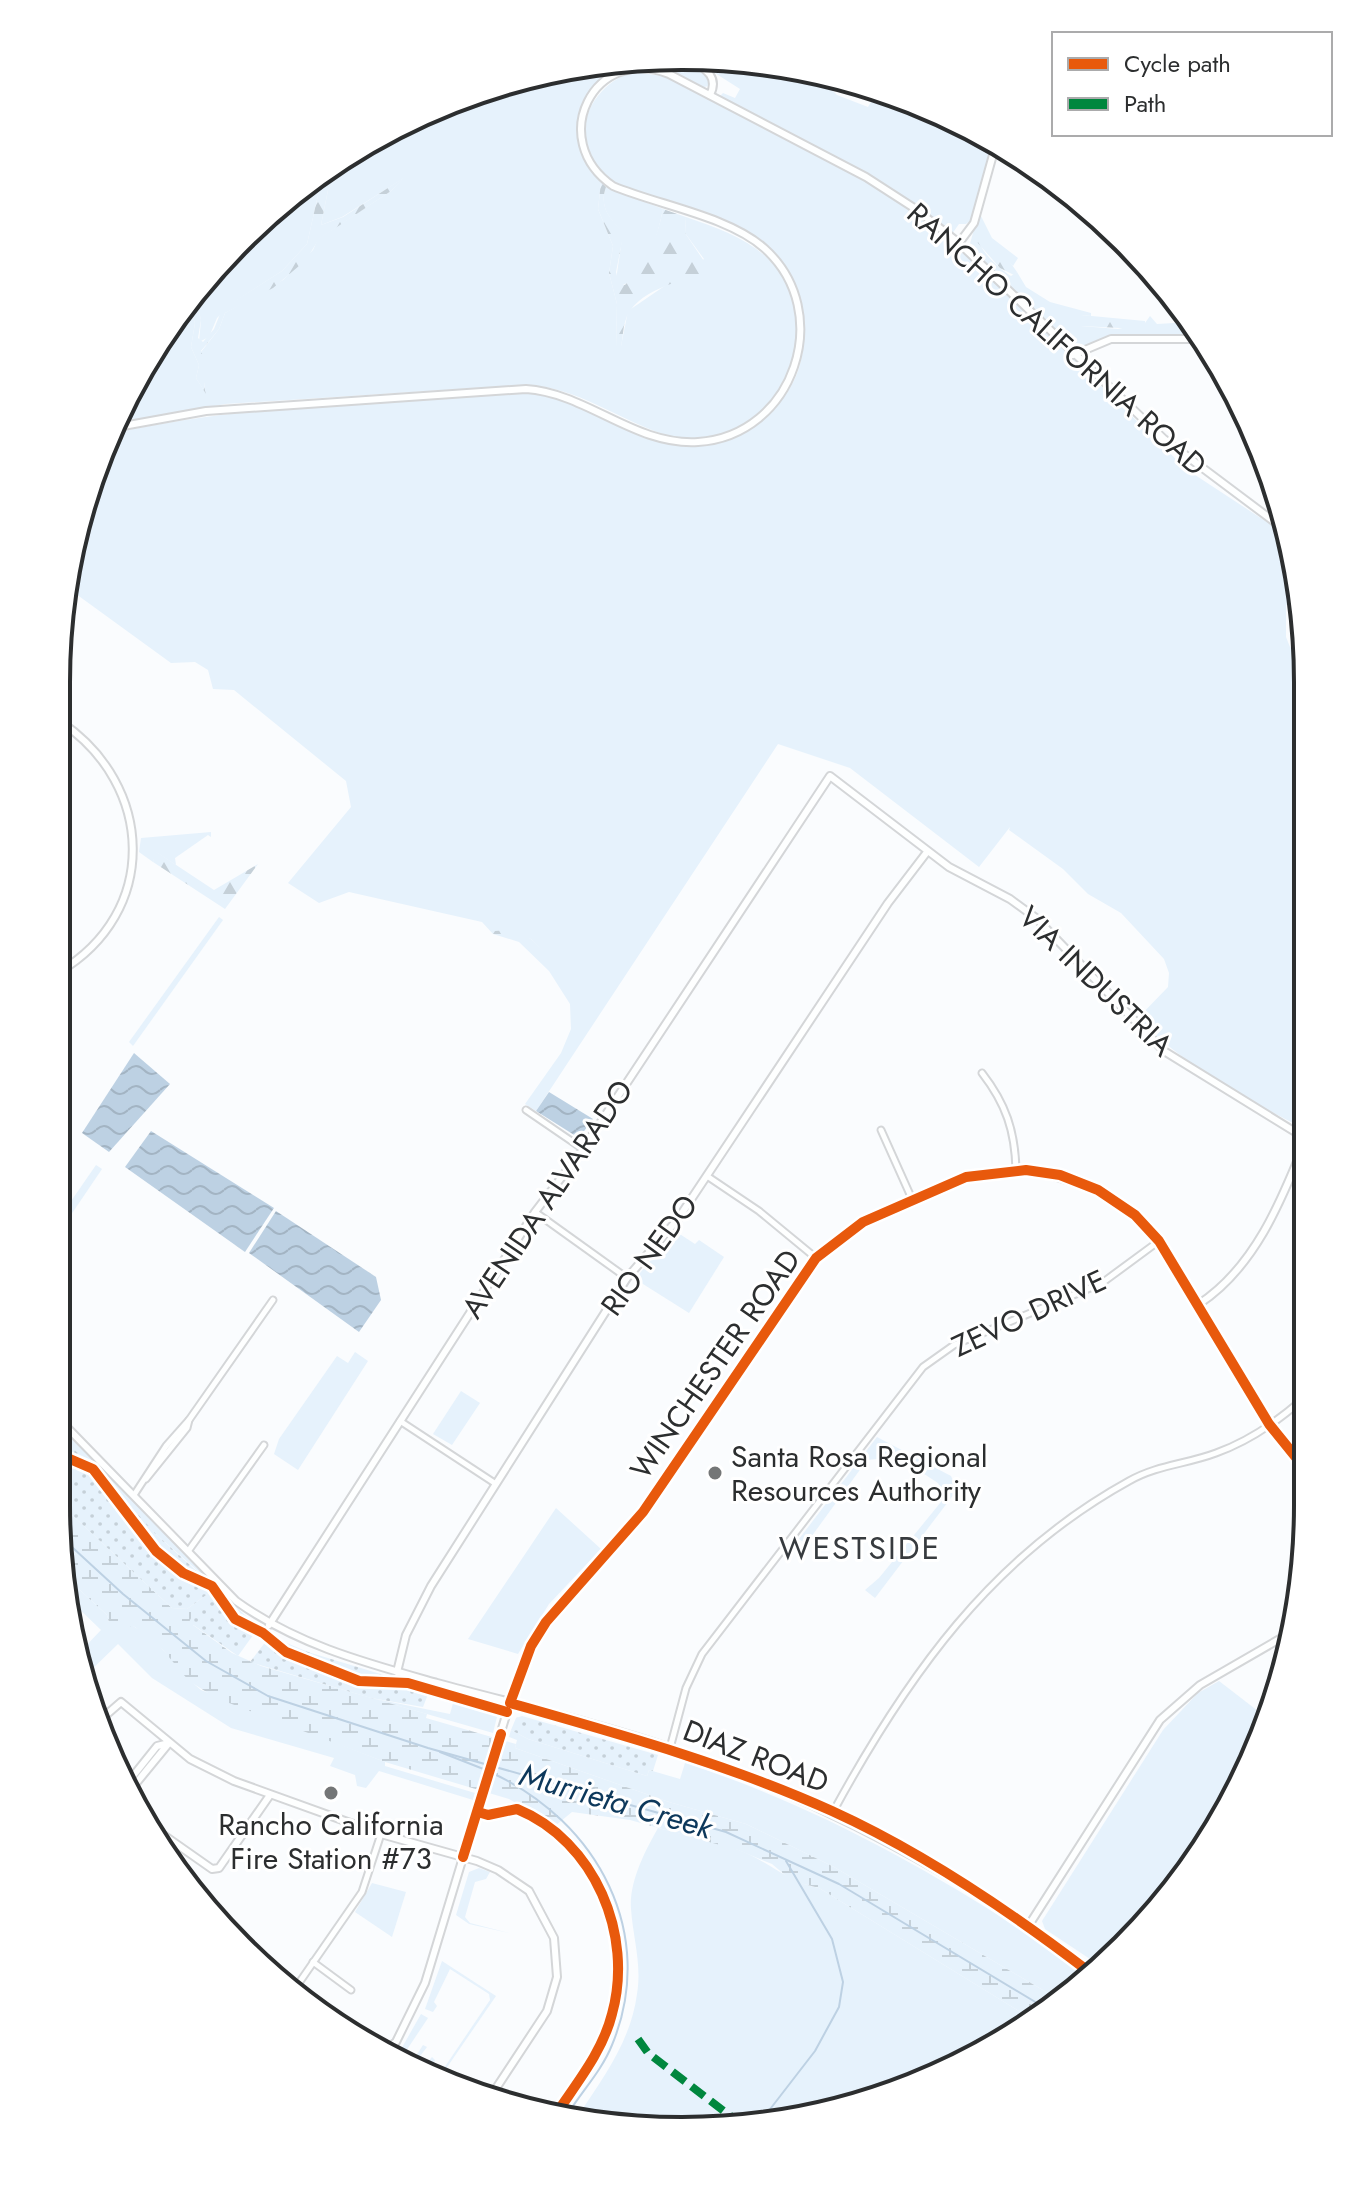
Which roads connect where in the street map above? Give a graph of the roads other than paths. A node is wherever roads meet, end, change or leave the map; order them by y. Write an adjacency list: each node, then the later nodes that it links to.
1 (659, 71): 4 (street, RANCHO CALIFORNIA ROAD)
2 (706, 71): 4 (street)
3 (617, 73): 9 (street, RANCHO CALIFORNIA ROAD)
4 (710, 95): 6 (street, RANCHO CALIFORNIA ROAD)
5 (993, 155): 6 (street)
6 (959, 243): 8 (street, RANCHO CALIFORNIA ROAD)
7 (1189, 339): 8 (street)
8 (1073, 355): 10 (street, RANCHO CALIFORNIA ROAD)
9 (127, 425)
10 (1272, 520)
11 (70, 729): 14 (street)
12 (830, 776): 13 (street, VIA INDUSTRIA); 19 (street, AVENIDA ALVARADO)
13 (927, 852): 18 (street, VIA INDUSTRIA); 22 (street, RIO NEDO)
14 (70, 964)
15 (982, 1073): 21 (street)
16 (526, 1110): 19 (street)
17 (881, 1130): 23 (street)
18 (1294, 1133)
19 (583, 1149): 24 (street, AVENIDA ALVARADO)
20 (1294, 1168): 29 (street)
21 (1016, 1170): 23 (street, WINCHESTER ROAD); 25 (street, WINCHESTER ROAD)
22 (707, 1176): 26 (street); 27 (street, RIO NEDO)
23 (912, 1199): 26 (street, WINCHESTER ROAD)
24 (535, 1212): 27 (street); 31 (street, AVENIDA ALVARADO)
25 (1159, 1241): 29 (street, WINCHESTER ROAD); 45 (street, ZEVO DRIVE)
26 (816, 1258): 42 (street, WINCHESTER ROAD)
27 (627, 1278): 36 (street, RIO NEDO)
28 (273, 1300): 37 (street)
29 (1199, 1304): 32 (street, WINCHESTER ROAD)
30 (1294, 1406): 32 (street)
31 (400, 1421): 36 (street); 39 (street, AVENIDA ALVARADO)
32 (1269, 1424): 35 (street, WINCHESTER ROAD); 49 (street)
33 (70, 1430): 37 (street, DIAZ ROAD)
34 (264, 1445): 38 (street)
35 (1294, 1455)
36 (496, 1484): 41 (street, RIO NEDO)
37 (134, 1495): 38 (street, DIAZ ROAD)
38 (189, 1550): 39 (street, DIAZ ROAD)
39 (269, 1625): 41 (street, DIAZ ROAD)
40 (1278, 1640): 53 (street)
41 (397, 1672): 42 (street, DIAZ ROAD)
42 (510, 1703): 45 (street, DIAZ ROAD); 52 (street, WINCHESTER ROAD)
43 (107, 1714): 44 (street)
44 (169, 1743): 46 (street); 47 (street); 48 (street)
45 (670, 1748): 49 (street, DIAZ ROAD)
46 (133, 1776)
47 (137, 1783)
48 (270, 1795): 50 (street); 51 (street)
49 (833, 1812): 53 (street, DIAZ ROAD)
50 (381, 1834): 52 (street); 54 (street)
51 (169, 1839)
52 (463, 1857): 58 (street, WINCHESTER ROAD); 59 (street)
53 (1029, 1925): 55 (street, DIAZ ROAD)
54 (313, 1962): 56 (street); 57 (street)
55 (1083, 1967)
56 (299, 1983)
57 (351, 1990)
58 (394, 2045)
59 (496, 2088)

